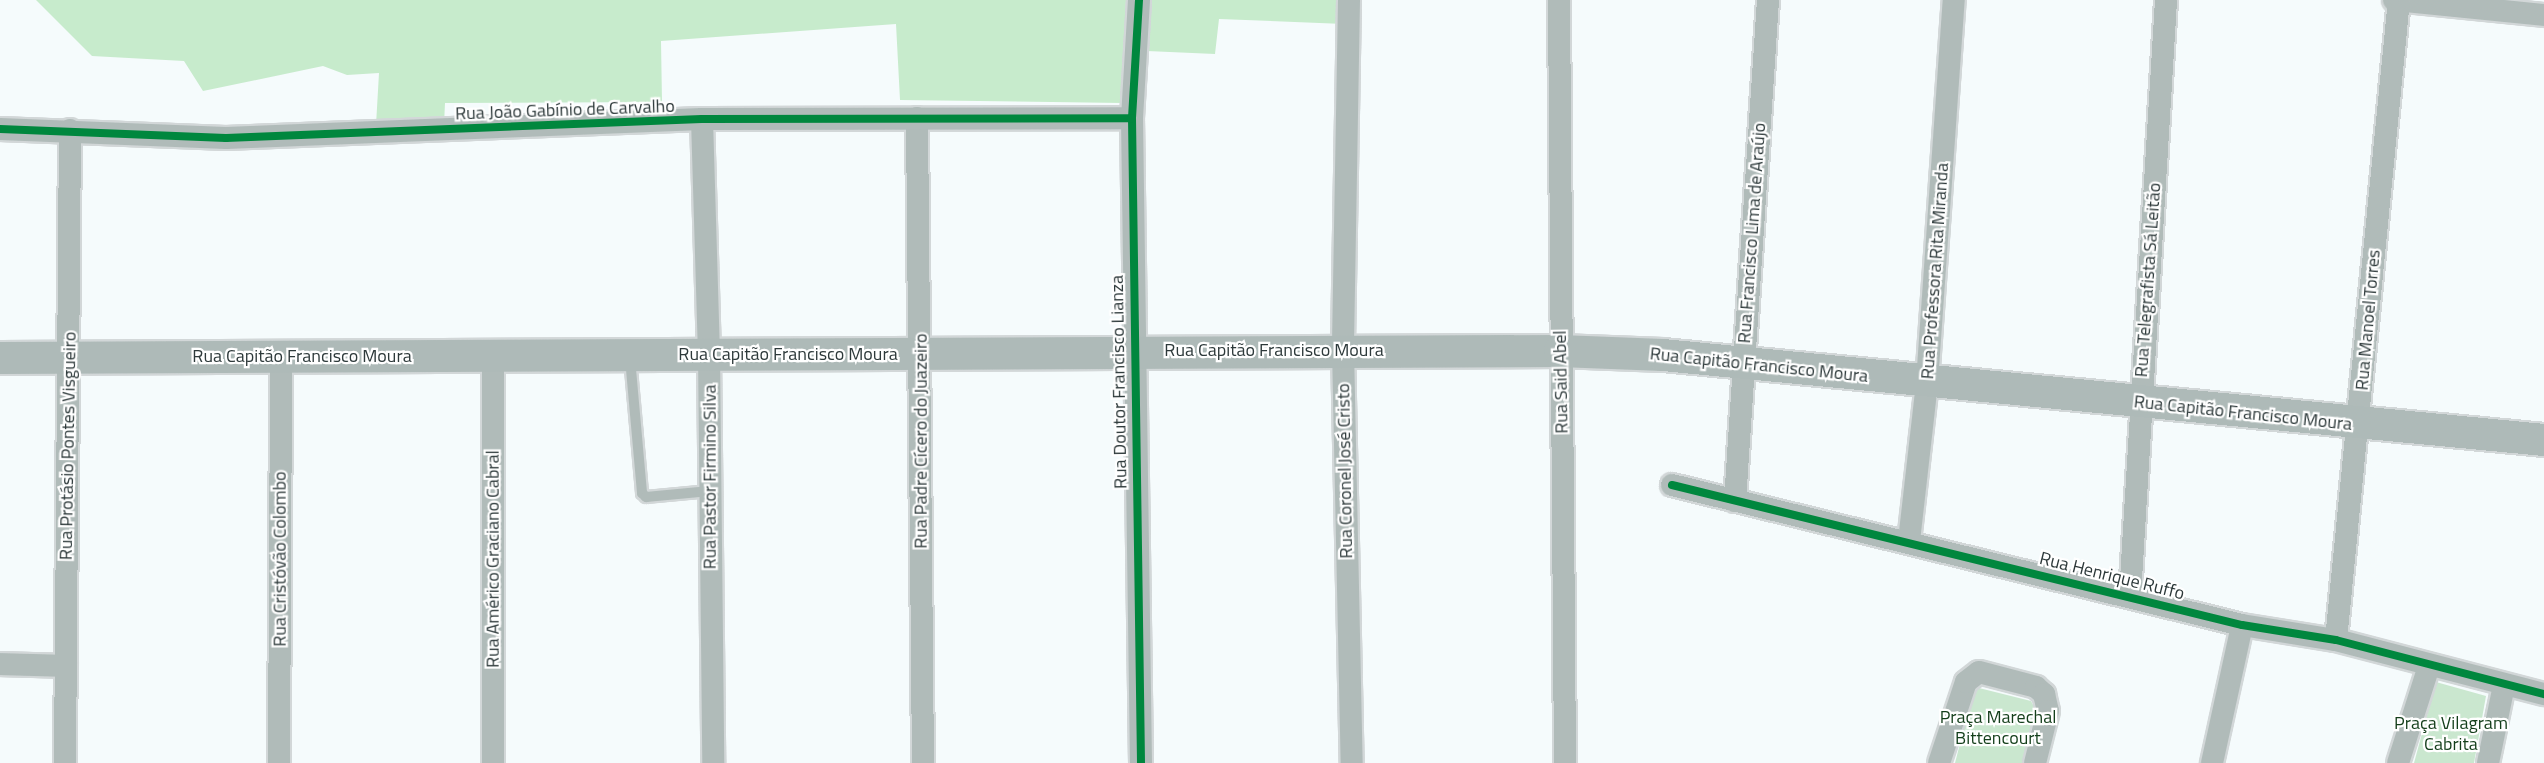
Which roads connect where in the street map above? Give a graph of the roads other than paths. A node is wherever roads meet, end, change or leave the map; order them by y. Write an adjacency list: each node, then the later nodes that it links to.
1 (1139, 0): 11 (street, Rua Doutor Francisco Lianza)
2 (1349, 0): 15 (street, Rua Coronel José Cristo)
3 (1559, 0): 17 (street, Rua Said Abel)
4 (1768, 0): 25 (street, Rua Francisco Lima de Araújo)
5 (1954, 0): 26 (street, Rua Professora Rita Miranda)
6 (2166, 0): 27 (street, Rua Telegrafista Sá Leitão)
7 (2394, 0): 8 (street)
8 (2399, 0): 9 (street); 28 (street, Rua Manoel Torres)
9 (2544, 15)
10 (917, 118): 11 (street, Rua João Gabínio de Carvalho); 12 (street, Rua João Gabínio de Carvalho); 22 (street, Rua Padre Cícero do Juazeiro)
11 (1132, 118): 16 (street, Rua Doutor Francisco Lianza)
12 (702, 119): 14 (street, Rua João Gabínio de Carvalho); 18 (street, Rua Pastor Firmino Silva)
13 (0, 129): 14 (street, Rua João Gabínio de Carvalho)
14 (70, 130): 24 (street, Rua Protásio Pontes Visgueiro)
15 (1342, 349): 16 (main road, Rua Capitão Francisco Moura); 17 (main road, Rua Capitão Francisco Moura); 48 (street, Rua Coronel José Cristo)
16 (1133, 351): 22 (main road, Rua Capitão Francisco Moura); 47 (street, Rua Doutor Francisco Lianza)
17 (1560, 351): 25 (main road, Rua Capitão Francisco Moura); 49 (street, Rua Said Abel)
18 (709, 353): 19 (main road, Rua Capitão Francisco Moura); 22 (main road, Rua Capitão Francisco Moura); 31 (street, Rua Pastor Firmino Silva)
19 (630, 354): 21 (main road, Rua Capitão Francisco Moura); 31 (lane)
20 (281, 355): 21 (main road, Rua Capitão Francisco Moura); 24 (main road, Rua Capitão Francisco Moura); 43 (street, Rua Cristóvão Colombo)
21 (493, 355): 44 (street, Rua Américo Graciano Cabral)
22 (920, 355): 46 (street, Rua Padre Cícero do Juazeiro)
23 (0, 358): 24 (main road, Rua Capitão Francisco Moura)
24 (69, 358): 38 (street, Rua Protásio Pontes Visgueiro)
25 (1743, 364): 26 (main road, Rua Capitão Francisco Moura); 32 (street, Rua Francisco Lima de Araújo)
26 (1927, 382): 27 (main road, Rua Capitão Francisco Moura); 33 (street, Rua Professora Rita Miranda)
27 (2140, 402): 28 (main road, Rua Capitão Francisco Moura); 34 (street, Rua Telegrafista Sá Leitão)
28 (2359, 424): 29 (main road, Rua Capitão Francisco Moura); 36 (street, Rua Manoel Torres)
29 (2544, 440)
30 (1672, 485): 32 (street, Rua Henrique Ruffo)
31 (710, 491): 45 (street, Rua Pastor Firmino Silva)
32 (1735, 501): 33 (street, Rua Henrique Ruffo)
33 (1909, 541): 34 (street, Rua Henrique Ruffo)
34 (2130, 596): 35 (street, Rua Henrique Ruffo)
35 (2242, 625): 36 (street, Rua Henrique Ruffo); 52 (street)
36 (2336, 640): 39 (street, Rua Henrique Ruffo)
37 (0, 664): 38 (street)
38 (66, 666): 42 (street, Rua Protásio Pontes Visgueiro)
39 (2429, 666): 40 (street, Rua Henrique Ruffo); 53 (street)
40 (2504, 685): 41 (street, Rua Henrique Ruffo); 54 (street)
41 (2544, 694)
42 (65, 763)
43 (279, 763)
44 (493, 763)
45 (713, 763)
46 (923, 763)
47 (1141, 763)
48 (1352, 763)
49 (1565, 763)
50 (1939, 763): 51 (street)
51 (2035, 763)
52 (2212, 763)
53 (2398, 763)
54 (2488, 763)

